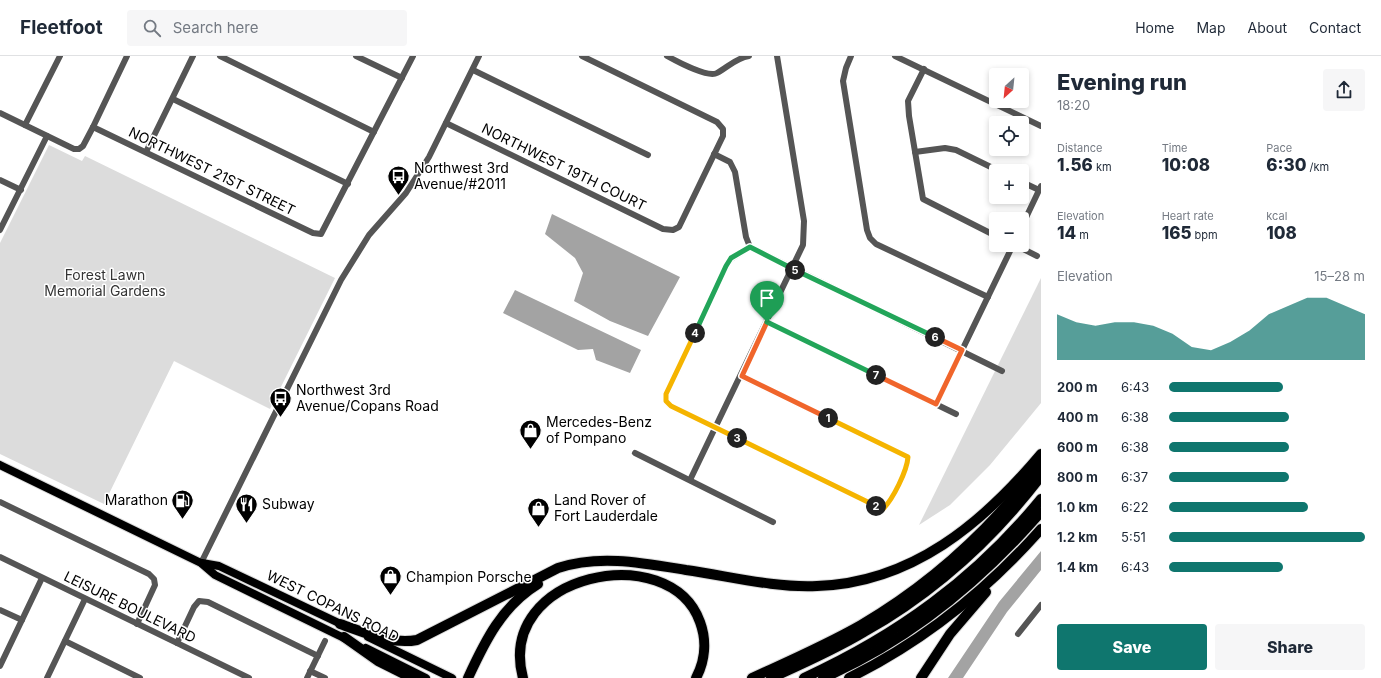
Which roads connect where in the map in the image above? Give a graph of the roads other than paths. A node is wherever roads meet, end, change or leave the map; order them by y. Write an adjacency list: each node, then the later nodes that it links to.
1 (60, 56): 20 (street)
2 (127, 56): 22 (street)
3 (193, 56): 17 (street)
4 (220, 56): 23 (street)
5 (356, 56): 16 (street)
6 (413, 56): 16 (street)
7 (480, 56): 15 (street)
8 (582, 56): 27 (street)
9 (668, 56): 10 (street)
10 (749, 56)
11 (777, 56): 42 (street)
12 (851, 56): 43 (street)
13 (895, 56): 14 (street)
14 (924, 69): 21 (street); 26 (street)
15 (473, 70): 19 (street); 28 (street)
16 (402, 78): 23 (street)
17 (173, 99): 25 (street); 31 (street)
18 (0, 113): 20 (street)
19 (446, 123): 27 (street, NORTHWEST 19TH COURT); 65 (street)
20 (25, 125): 24 (street)
21 (1041, 126)
22 (93, 127): 24 (street); 25 (street, NORTHWEST 21ST STREET)
23 (374, 132): 31 (street)
24 (47, 136): 34 (street)
25 (146, 152): 31 (street, NORTHWEST 21ST STREET)
26 (915, 152): 29 (street); 37 (street)
27 (714, 154): 38 (street)
28 (648, 155)
29 (989, 166)
30 (0, 180): 34 (street)
31 (348, 184)
32 (1029, 184): 33 (street)
33 (1040, 188): 35 (street)
34 (20, 190): 36 (street)
35 (1029, 212)
36 (0, 230)
37 (989, 232)
38 (750, 247): 42 (street); 50 (street)
39 (1010, 252): 43 (street)
40 (1029, 252): 41 (street)
41 (1037, 256)
42 (793, 269): 44 (street); 45 (street)
43 (988, 297): 45 (street)
44 (767, 322): 47 (street); 48 (street)
45 (962, 350): 46 (street); 48 (street)
46 (1002, 371)
47 (742, 376): 50 (street); 50 (street)
48 (936, 404): 49 (street)
49 (956, 414)
50 (716, 428): 56 (street)
51 (635, 453): 56 (street)
52 (1041, 454): 64 (highway)
53 (1041, 462): 92 (highway)
54 (0, 465): 65 (main road, WEST COPANS ROAD)
55 (1041, 476): 93 (highway)
56 (690, 480): 60 (street)
57 (1041, 499): 94 (highway)
58 (0, 502): 71 (street)
59 (1041, 512): 95 (highway)
60 (773, 522)
61 (1041, 529): 62 (highway)
62 (1032, 539): 96 (highway); 97 (highway)
63 (0, 557): 66 (street, LEISURE BOULEVARD)
64 (597, 562): 72 (highway); 89 (highway)
65 (201, 563): 72 (main road, WEST COPANS ROAD); 74 (main road, WEST COPANS ROAD)
66 (42, 578): 67 (street, LEISURE BOULEVARD); 70 (street)
67 (85, 599): 71 (street, LEISURE BOULEVARD); 76 (street)
68 (1041, 605): 73 (street)
69 (0, 610): 70 (street)
70 (22, 620): 79 (street)
71 (137, 624): 77 (street, LEISURE BOULEVARD)
72 (340, 624): 88 (main road, WEST COPANS ROAD)
73 (1018, 634)
74 (344, 637): 86 (highway); 87 (main road, WEST COPANS ROAD)
75 (325, 641): 78 (street)
76 (65, 642): 81 (street); 82 (street)
77 (177, 643): 78 (street); 83 (street, LEISURE BOULEVARD)
78 (318, 656): 80 (street)
79 (0, 666)
80 (310, 671): 84 (street); 85 (street)
81 (47, 678)
82 (140, 678)
83 (249, 678)
84 (307, 678)
85 (325, 678)
86 (412, 678)
87 (426, 678)
88 (452, 678)
89 (468, 678)
90 (523, 678): 91 (highway)
91 (696, 678)
92 (752, 678)
93 (771, 678)
94 (804, 678)
95 (823, 678)
96 (849, 678)
97 (921, 678)

